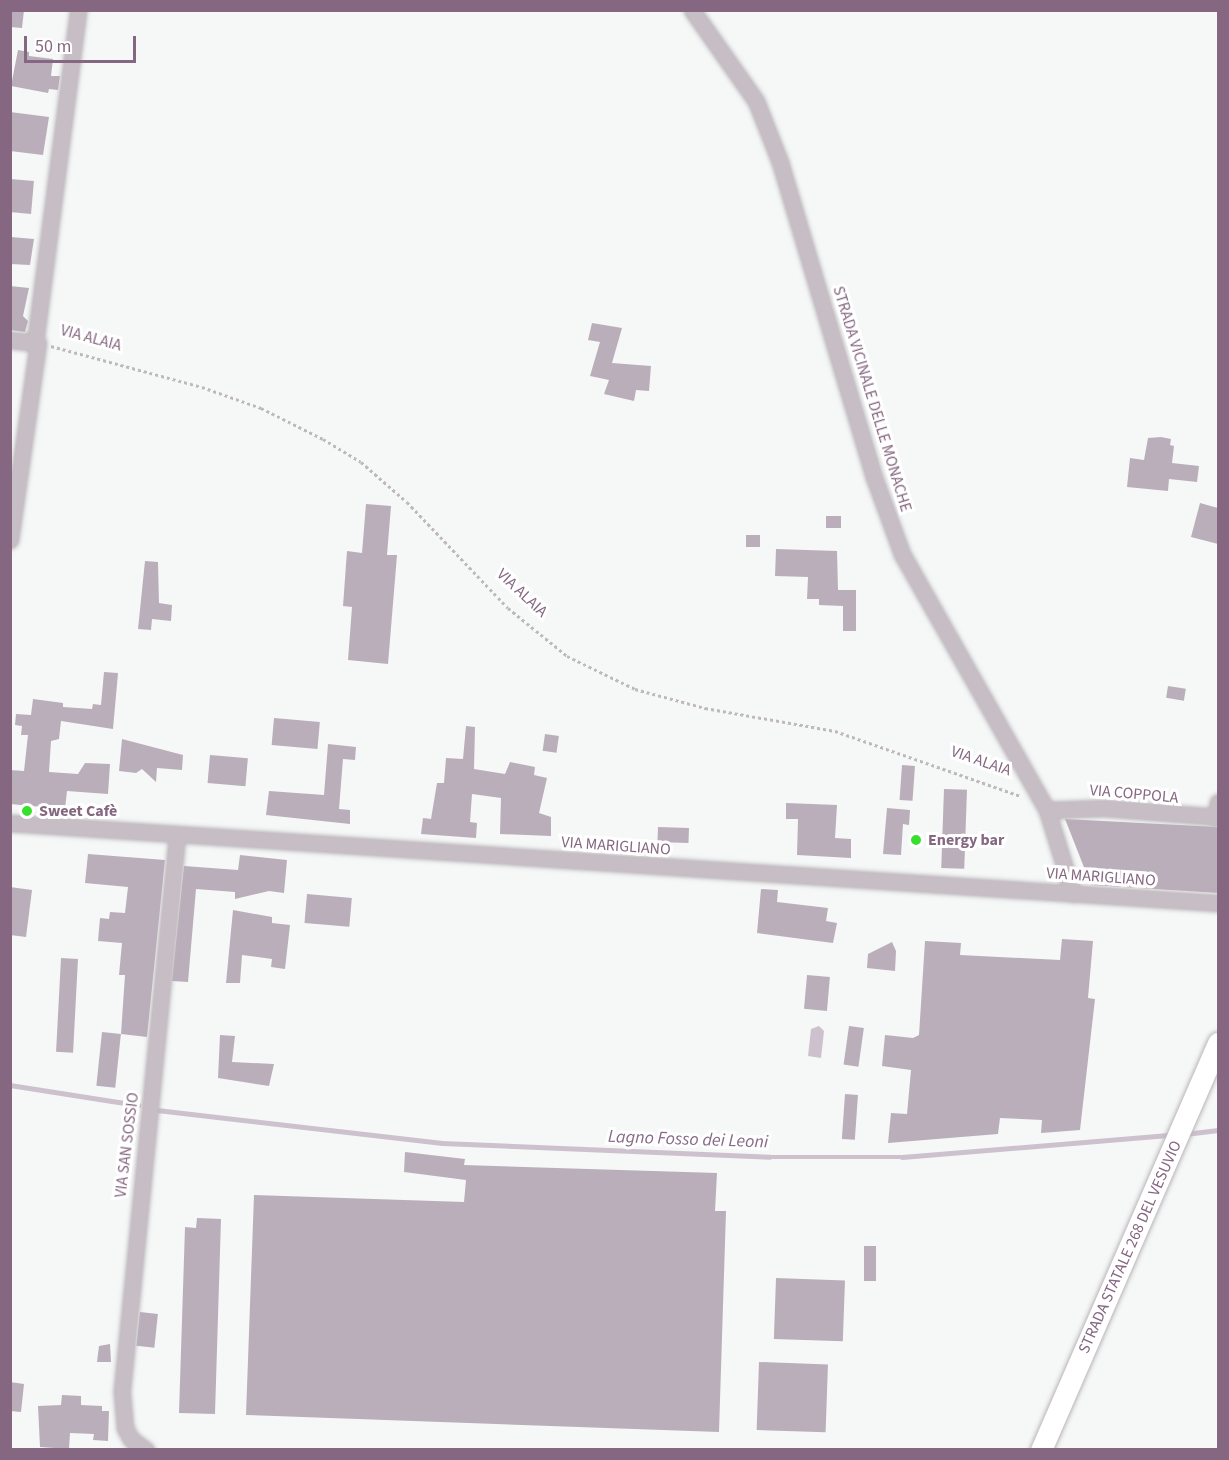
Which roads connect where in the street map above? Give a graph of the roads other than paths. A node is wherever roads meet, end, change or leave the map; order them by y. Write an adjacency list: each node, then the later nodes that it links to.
1 (78, 10): 4 (street)
2 (693, 10): 7 (street, STRADA VICINALE DELLE MONACHE)
3 (10, 340): 4 (street, VIA ALAIA)
4 (36, 343): 5 (street)
5 (10, 540)
6 (1218, 802): 8 (street)
7 (1047, 810): 8 (street, VIA COPPOLA); 11 (street, STRADA VICINALE DELLE MONACHE)
8 (1217, 818)
9 (10, 823): 10 (street, VIA MARIGLIANO)
10 (177, 836): 11 (street, VIA MARIGLIANO); 14 (street, VIA SAN SOSSIO)
11 (1073, 894): 12 (street, VIA MARIGLIANO)
12 (1218, 903)
13 (1218, 1043): 15 (highway, STRADA STATALE 268 DEL VESUVIO)
14 (140, 1448)
15 (1041, 1449)

